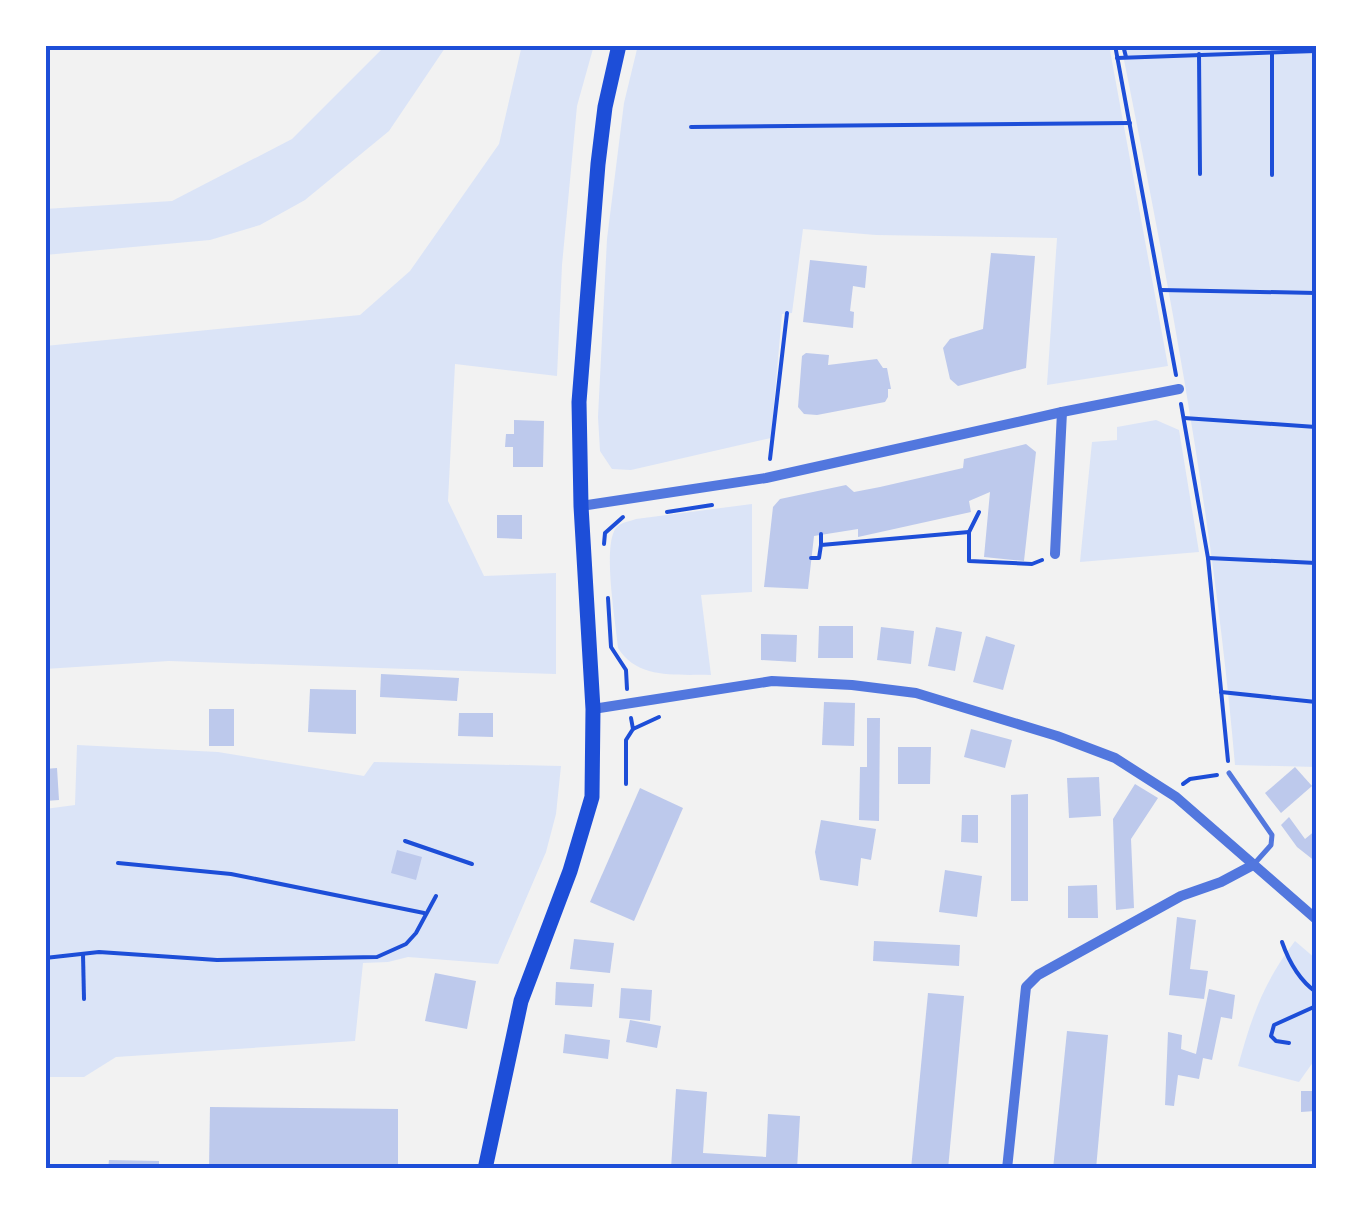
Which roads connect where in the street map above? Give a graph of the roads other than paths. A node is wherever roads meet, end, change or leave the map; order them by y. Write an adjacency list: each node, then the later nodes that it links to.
1 (620, 45): 4 (main road)
2 (1179, 389): 3 (street)
3 (1062, 412): 4 (street); 5 (street)
4 (581, 506): 6 (main road)
5 (1055, 554)
6 (593, 709): 8 (street); 10 (main road)
7 (1229, 773): 8 (lane)
8 (1253, 865): 9 (street); 11 (street)
9 (1316, 919)
10 (485, 1169)
11 (1006, 1169)

